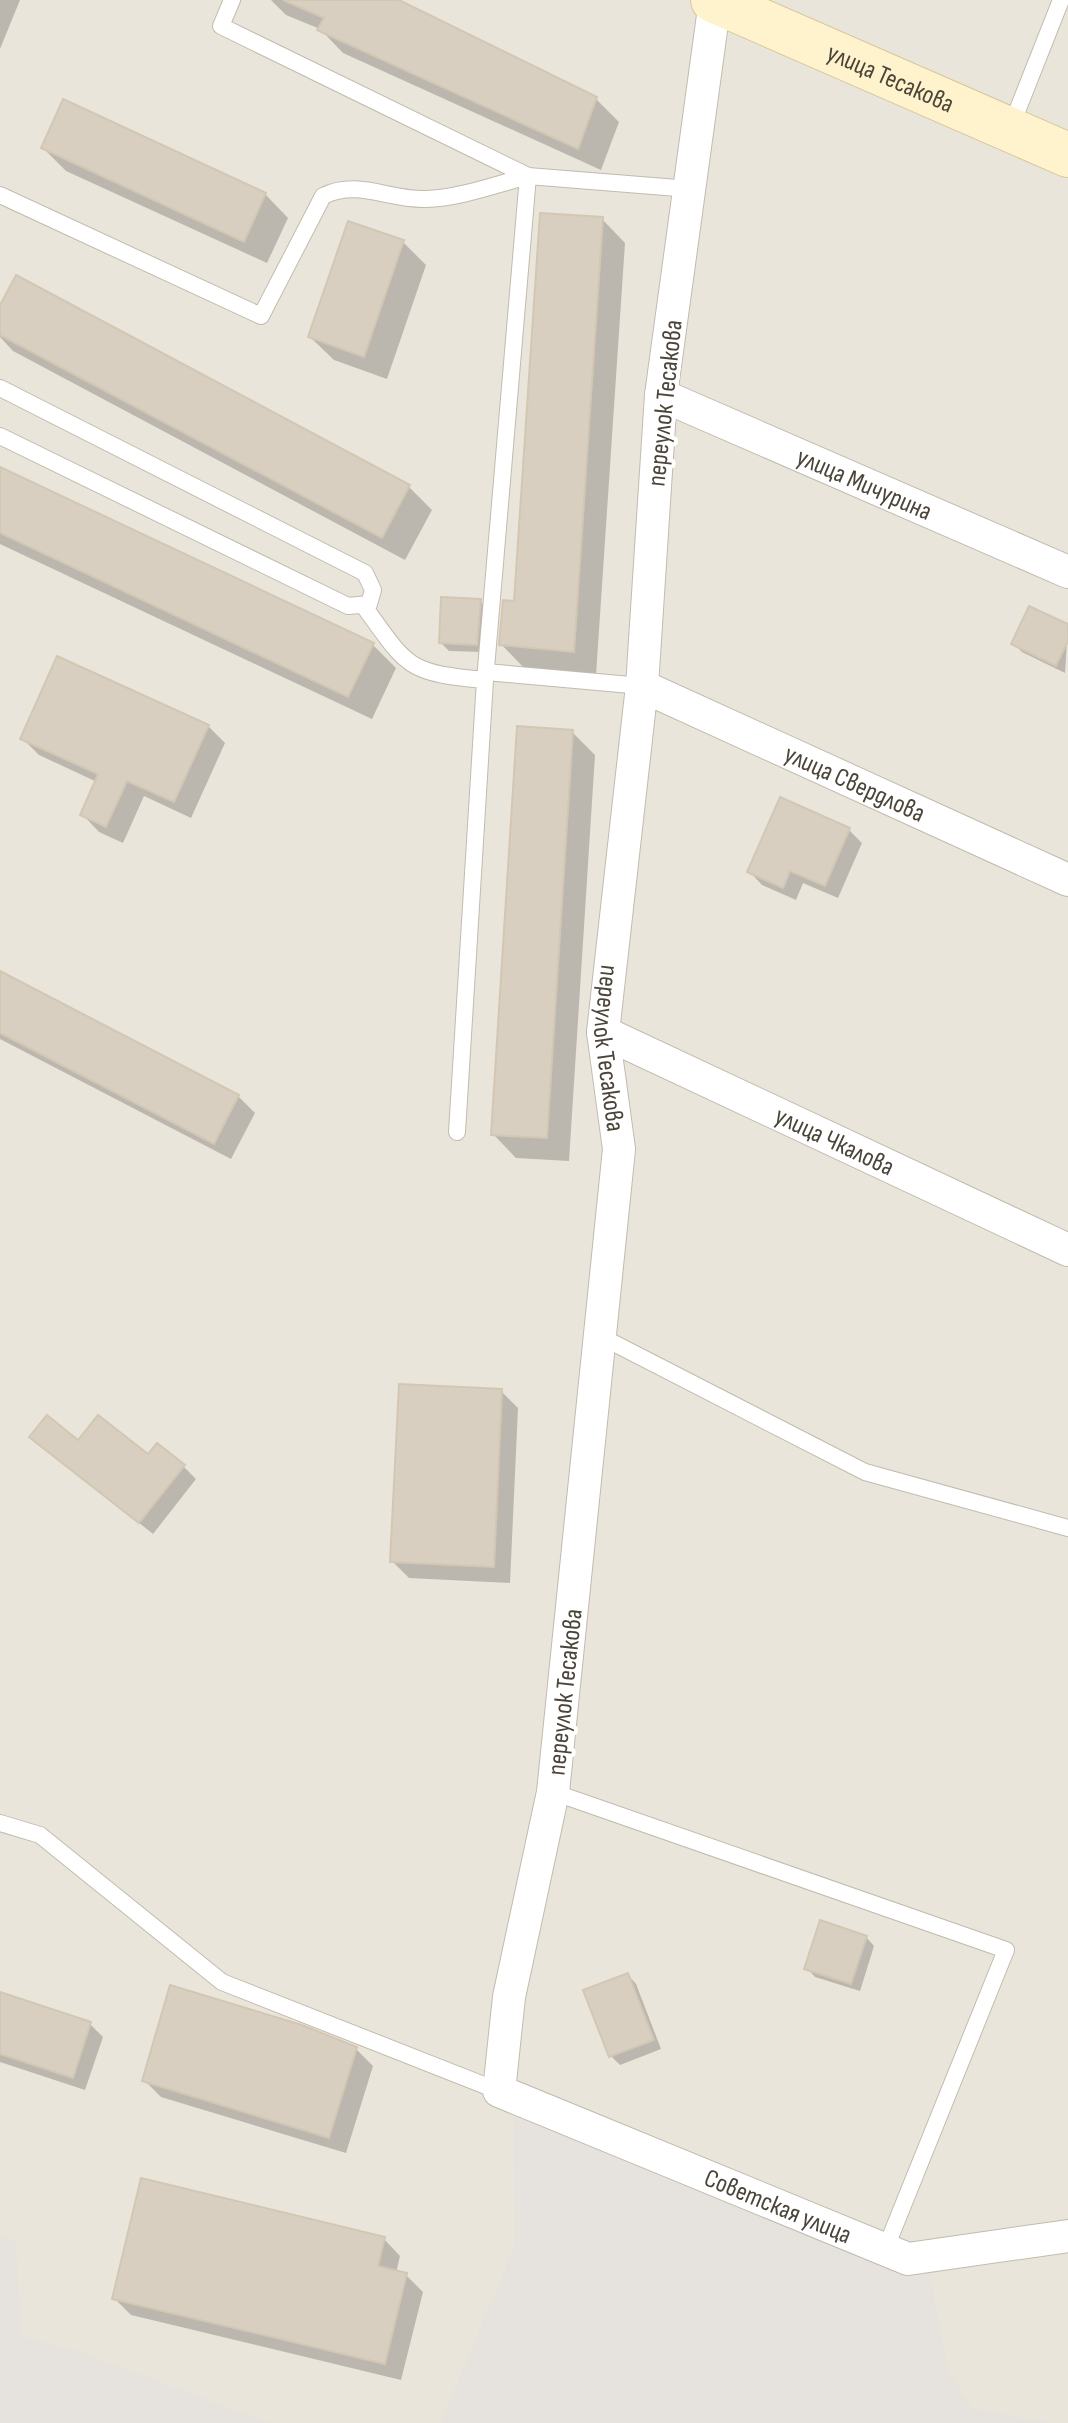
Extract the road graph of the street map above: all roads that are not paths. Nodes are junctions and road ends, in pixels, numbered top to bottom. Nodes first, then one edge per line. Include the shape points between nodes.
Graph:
1 (232, 0) edge
2 (714, 0) edge
3 (1061, 0) edge
4 (1010, 129) junction
5 (1068, 155) edge
6 (528, 176) junction
7 (690, 189) junction
8 (0, 195) edge
9 (0, 388) edge
10 (661, 395) junction
11 (0, 436) edge
12 (1068, 572) edge
13 (363, 605) junction
14 (486, 676) junction
15 (642, 686) junction
16 (1068, 880) edge
17 (603, 1032) junction
18 (457, 1132) dead end
19 (1068, 1250) edge
20 (600, 1336) junction
21 (1068, 1528) edge
22 (553, 1792) junction
23 (0, 1823) edge
24 (499, 2091) junction
25 (1068, 2236) edge
26 (885, 2250) junction

1 - 6 lane via 221,26
2 - 4 main road, улица Тесакова
2 - 7 street, переулок Тесакова
3 - 4 lane
4 - 5 main road, улица Тесакова
6 - 7 lane
6 - 8 lane via 423,199 361,188 340,188 323,196 261,316
6 - 14 lane
7 - 10 street, переулок Тесакова
9 - 13 lane via 365,573 373,590 369,604
10 - 12 street, улица Мичурина
10 - 15 street, переулок Тесакова
11 - 13 lane via 348,606
13 - 14 lane via 407,664 440,676
14 - 15 lane
14 - 18 lane
15 - 16 street, улица Свердлова
15 - 17 street, переулок Тесакова
17 - 19 street, улица Чкалова
17 - 20 street, переулок Тесакова via 619,1149
20 - 21 lane via 865,1472
20 - 22 street, переулок Тесакова
22 - 24 street, переулок Тесакова via 509,1997
22 - 26 lane via 1006,1950
23 - 24 lane via 40,1835 222,1982
24 - 26 street, Советская улица
25 - 26 street, Советская улица via 908,2259

